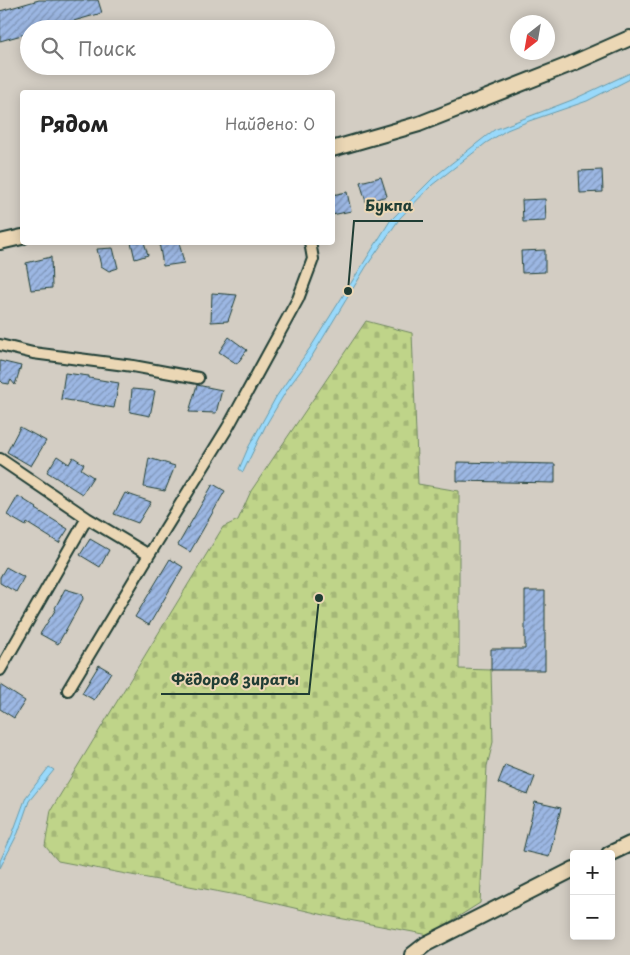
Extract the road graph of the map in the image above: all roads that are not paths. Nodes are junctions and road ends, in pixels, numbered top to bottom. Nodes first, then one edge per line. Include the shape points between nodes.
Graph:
1 (630, 38) edge
2 (335, 148) edge
3 (20, 237) edge
4 (0, 242) edge
5 (311, 245) edge
6 (0, 345) edge
7 (198, 378) dead end
8 (0, 459) edge
9 (87, 518) junction
10 (148, 555) junction
11 (0, 670) edge
12 (68, 690) dead end
13 (630, 844) edge
14 (615, 851) edge
15 (570, 871) edge
16 (412, 955) edge

1 - 2 street via 419,124
3 - 4 street
5 - 10 street via 313,259 298,299 228,427
6 - 7 street
8 - 9 street
9 - 10 street
9 - 11 street
10 - 12 street
13 - 14 street
15 - 16 street via 426,944

